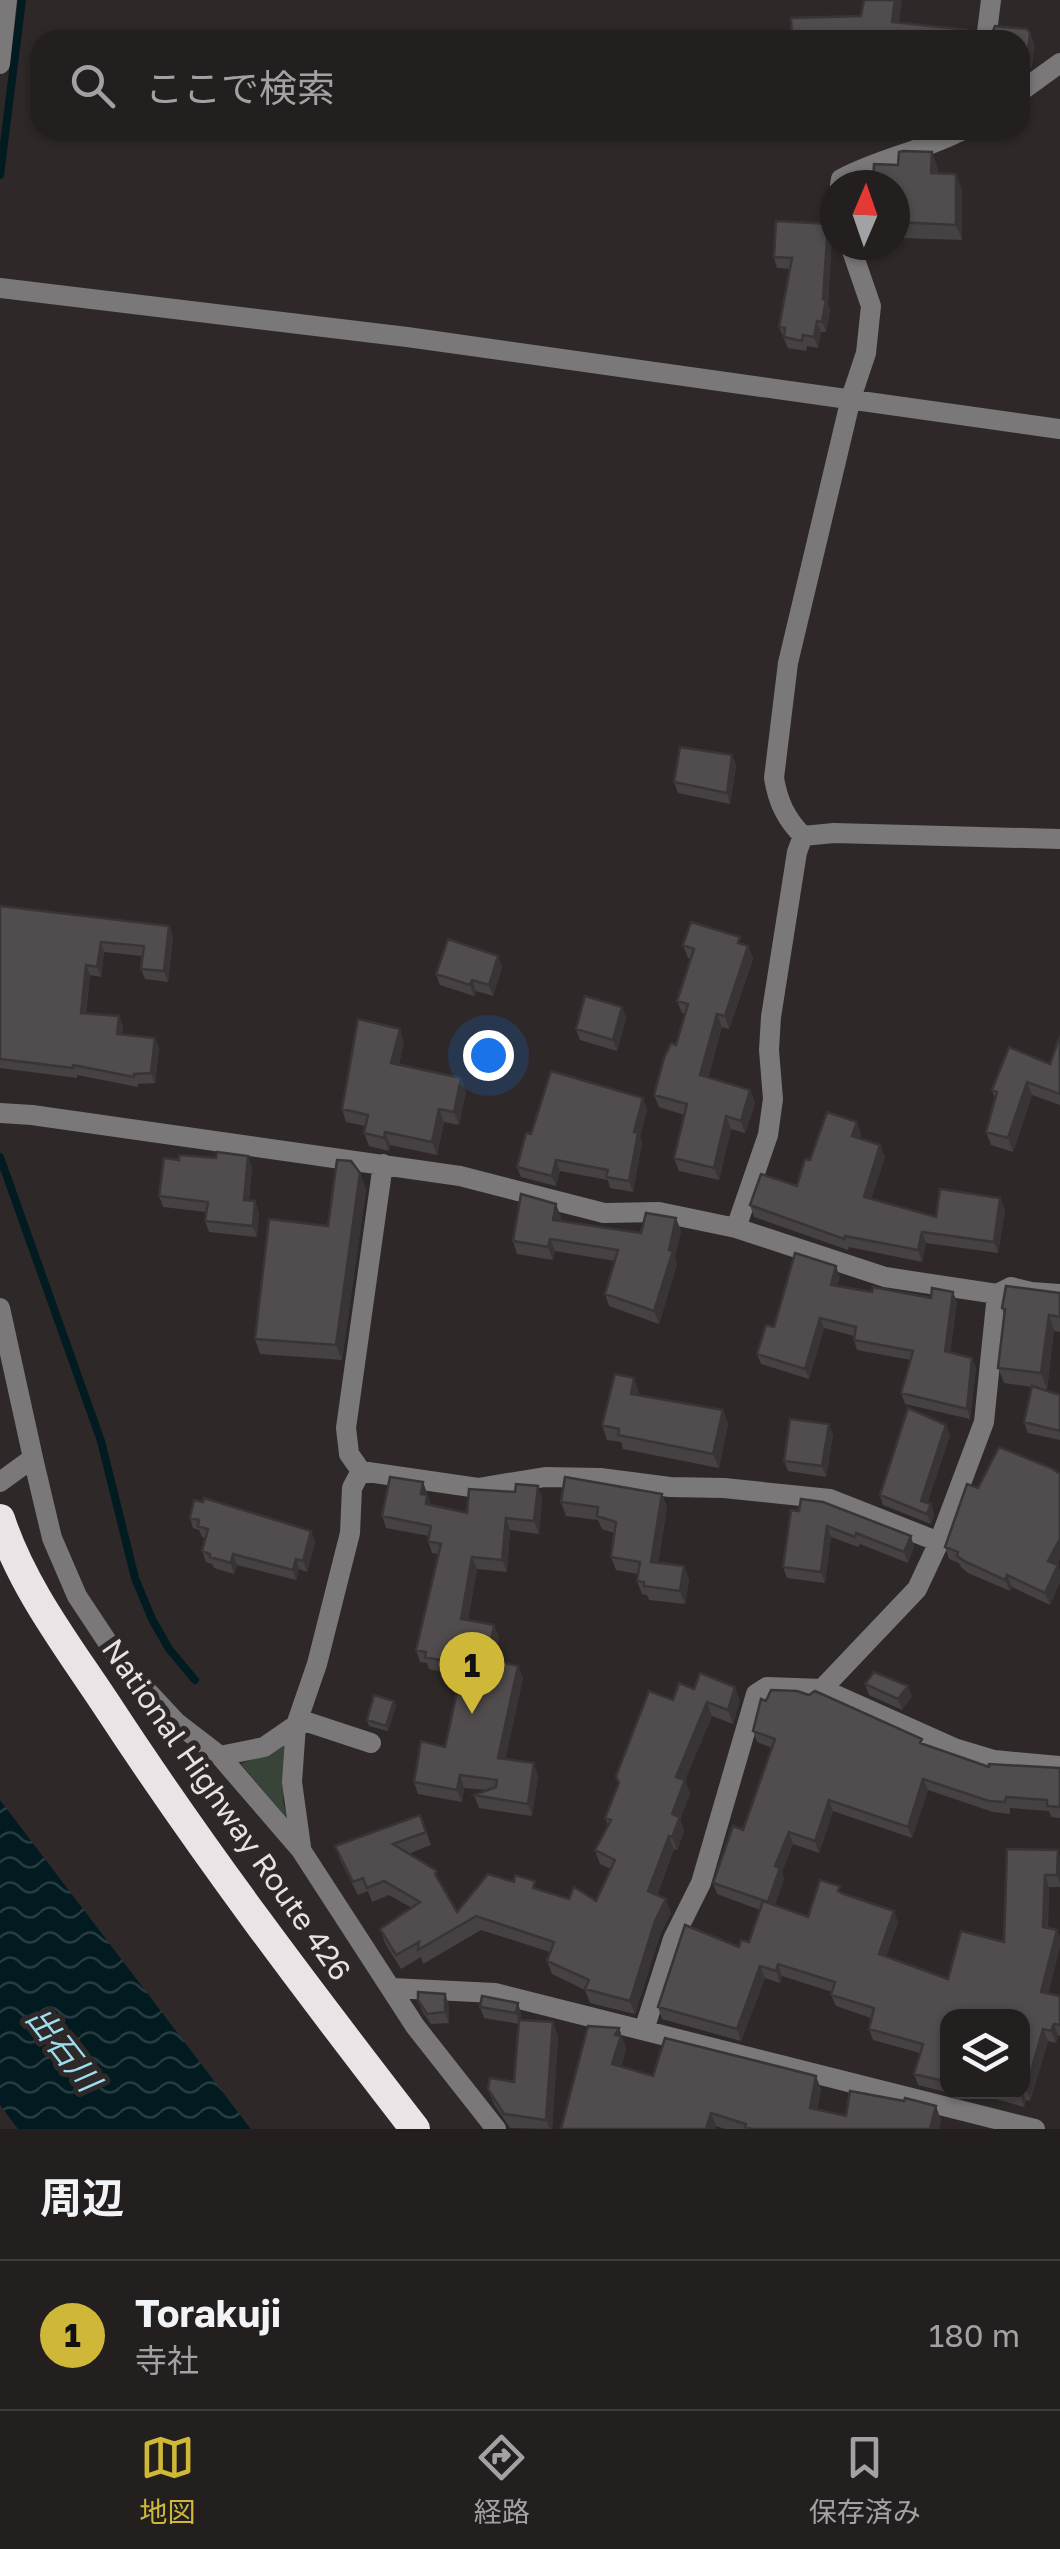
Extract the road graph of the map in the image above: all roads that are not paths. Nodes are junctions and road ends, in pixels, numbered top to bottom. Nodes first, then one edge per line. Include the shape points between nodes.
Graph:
1 (7, 0) edge
2 (991, 0) edge
3 (987, 30) edge
4 (1060, 63) edge
5 (0, 64) edge
6 (1030, 85) edge
7 (943, 140) edge
8 (857, 170) edge
9 (855, 260) edge
10 (0, 288) edge
11 (851, 398) junction
12 (1060, 429) edge
13 (802, 836) junction
14 (1060, 839) edge
15 (0, 1113) edge
16 (383, 1164) junction
17 (736, 1228) junction
18 (997, 1294) junction
19 (1060, 1294) edge
20 (0, 1308) edge
21 (34, 1458) junction
22 (361, 1471) junction
23 (0, 1482) edge
24 (0, 1519) edge
25 (939, 1542) junction
26 (822, 1689) junction
27 (297, 1722) junction
28 (371, 1744) dead end
29 (220, 1756) junction
30 (1060, 1766) edge
31 (301, 1850) junction
32 (392, 1988) junction
33 (644, 2030) junction
34 (415, 2129) edge
35 (496, 2129) edge
36 (1036, 2129) edge

1 - 5 street
2 - 3 street
4 - 6 street
7 - 8 street
9 - 11 street via 871,306 866,353
10 - 11 street
11 - 12 street
11 - 13 street via 788,663 776,754 776,794
13 - 14 street
13 - 17 street via 771,1017 768,1136
15 - 16 street
16 - 17 street via 604,1212 658,1212
16 - 22 street via 346,1428 349,1454
17 - 18 street via 885,1277
18 - 19 street via 1011,1287
18 - 25 street via 984,1422
20 - 21 street
21 - 23 street
21 - 29 street via 52,1538 78,1596 122,1664 177,1723
22 - 25 street via 478,1488 545,1477 600,1478 830,1499
22 - 27 street via 317,1664
24 - 34 highway, National Highway Route 426 via 24,1578 165,1794
25 - 26 street via 917,1589
26 - 30 street via 954,1748 994,1760
26 - 33 street via 767,1687 756,1694 701,1883 673,1939
27 - 28 street
27 - 29 street via 264,1747
27 - 31 street via 292,1796
29 - 31 street
31 - 32 street
32 - 33 street via 495,1993
32 - 35 street
33 - 36 street

